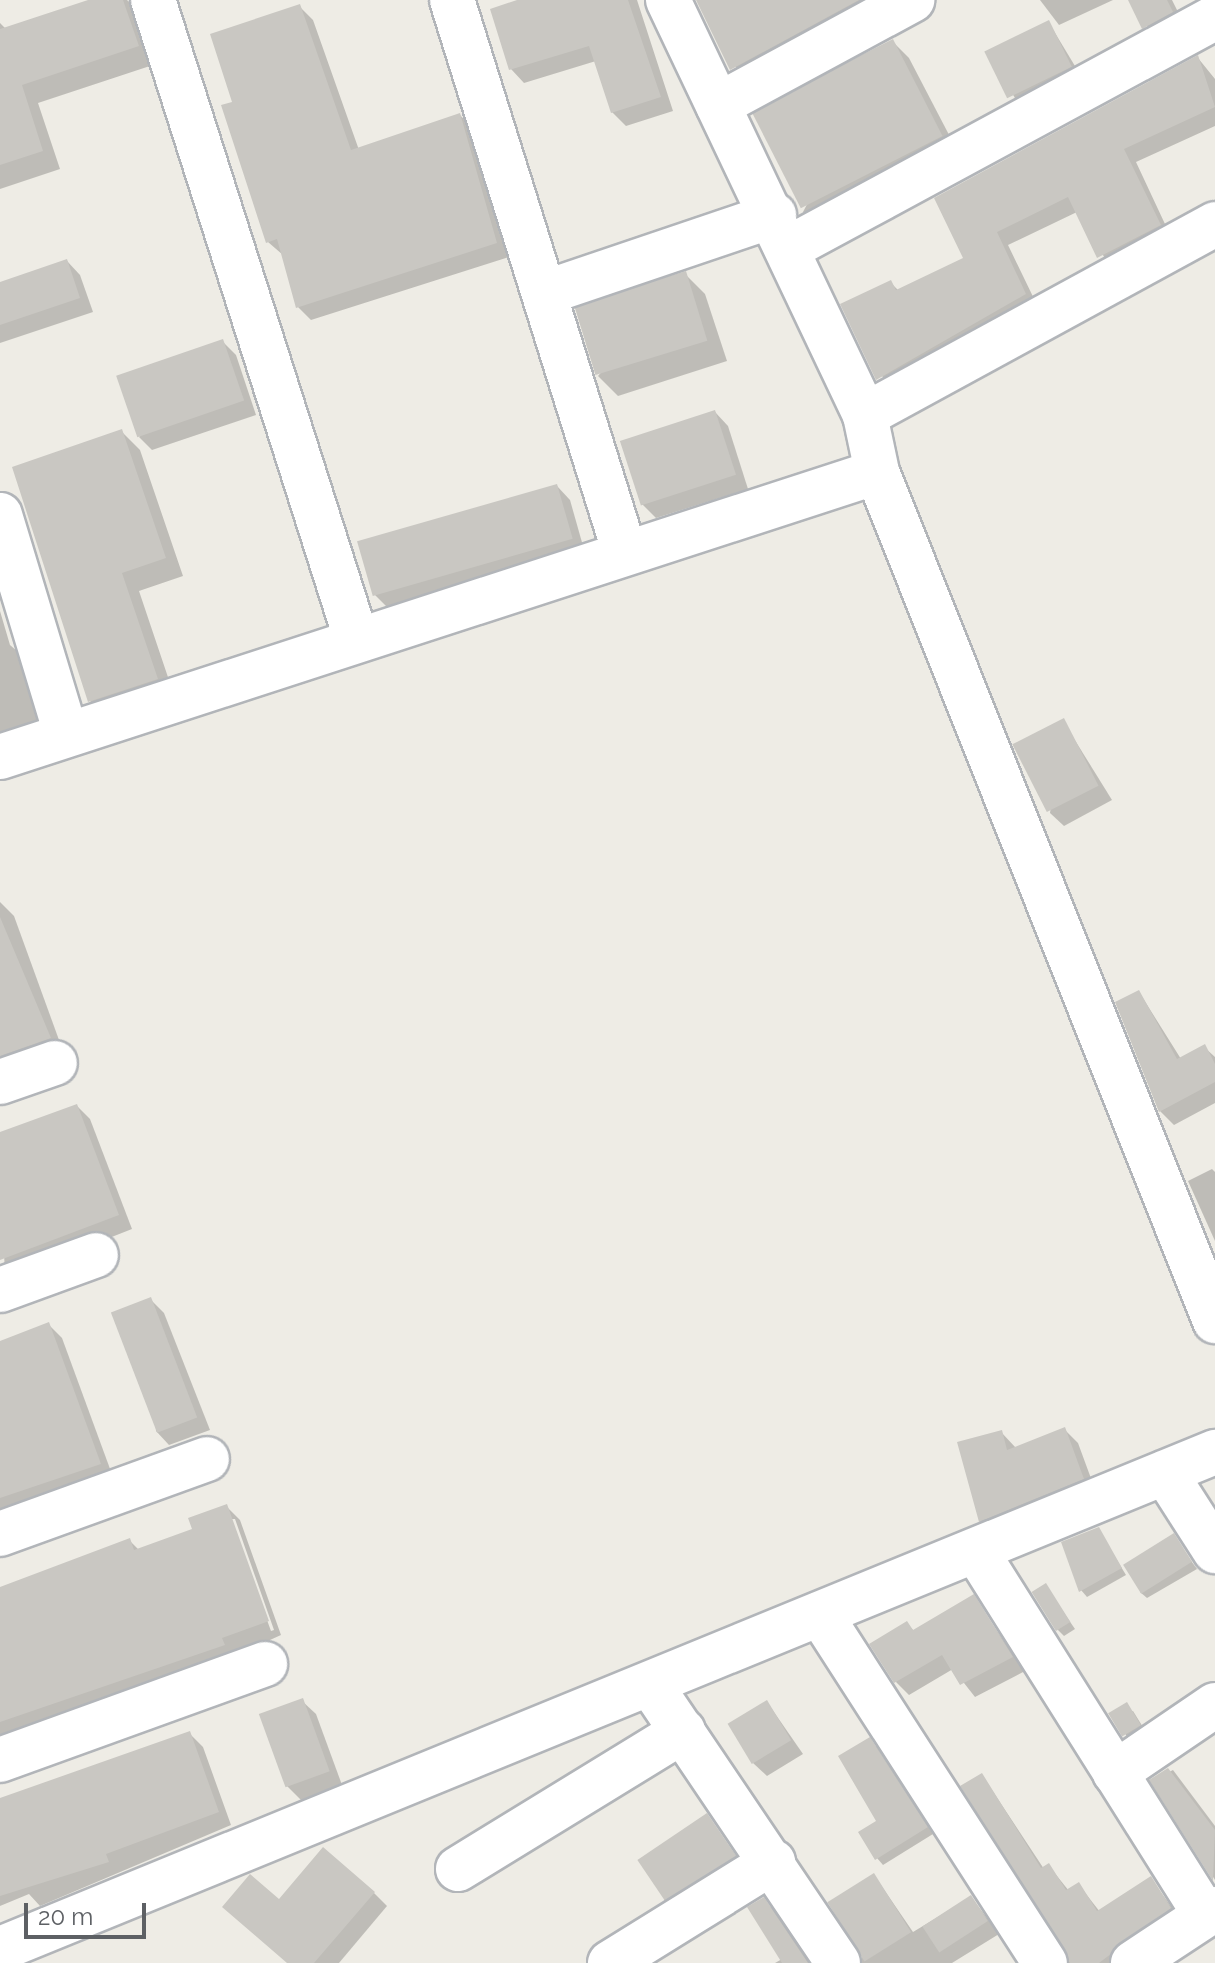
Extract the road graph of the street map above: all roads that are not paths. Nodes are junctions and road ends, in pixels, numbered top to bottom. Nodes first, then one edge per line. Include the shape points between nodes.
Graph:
1 (153, 0) edge
2 (452, 0) edge
3 (668, 0) edge
4 (912, 0) edge
5 (1215, 18) edge
6 (718, 105) junction
7 (1215, 224) edge
8 (780, 232) junction
9 (544, 293) junction
10 (865, 415) junction
11 (877, 472) junction
12 (0, 515) edge
13 (624, 550) junction
14 (356, 638) junction
15 (66, 733) junction
16 (0, 757) edge
17 (55, 1063) dead end
18 (0, 1082) edge
19 (96, 1255) dead end
20 (0, 1290) edge
21 (1215, 1321) edge
22 (1215, 1452) edge
23 (207, 1459) dead end
24 (1165, 1473) junction
25 (0, 1534) edge
26 (976, 1551) junction
27 (1215, 1551) edge
28 (820, 1614) junction
29 (265, 1664) dead end
30 (650, 1684) junction
31 (1215, 1705) edge
32 (683, 1731) junction
33 (0, 1760) edge
34 (1115, 1773) junction
35 (773, 1862) junction
36 (458, 1869) dead end
37 (1210, 1912) edge
38 (0, 1949) edge
39 (610, 1963) edge
40 (838, 1963) edge
41 (1045, 1963) edge
42 (1133, 1963) edge

1 - 14 street
2 - 9 street
3 - 6 street
4 - 6 street
5 - 8 street
6 - 8 street
7 - 10 street
8 - 9 street
8 - 10 street
9 - 13 street
10 - 11 street
11 - 13 street
11 - 21 street
12 - 15 street
13 - 14 street
14 - 15 street
15 - 16 street
17 - 18 street
19 - 20 street
22 - 24 street
23 - 25 street
24 - 26 street
24 - 27 street
26 - 28 street
26 - 34 street
28 - 30 street
28 - 41 street
29 - 33 street
30 - 32 street
30 - 38 street
31 - 34 street
32 - 35 street
32 - 36 street
34 - 37 street
35 - 39 street
35 - 40 street
37 - 42 street

